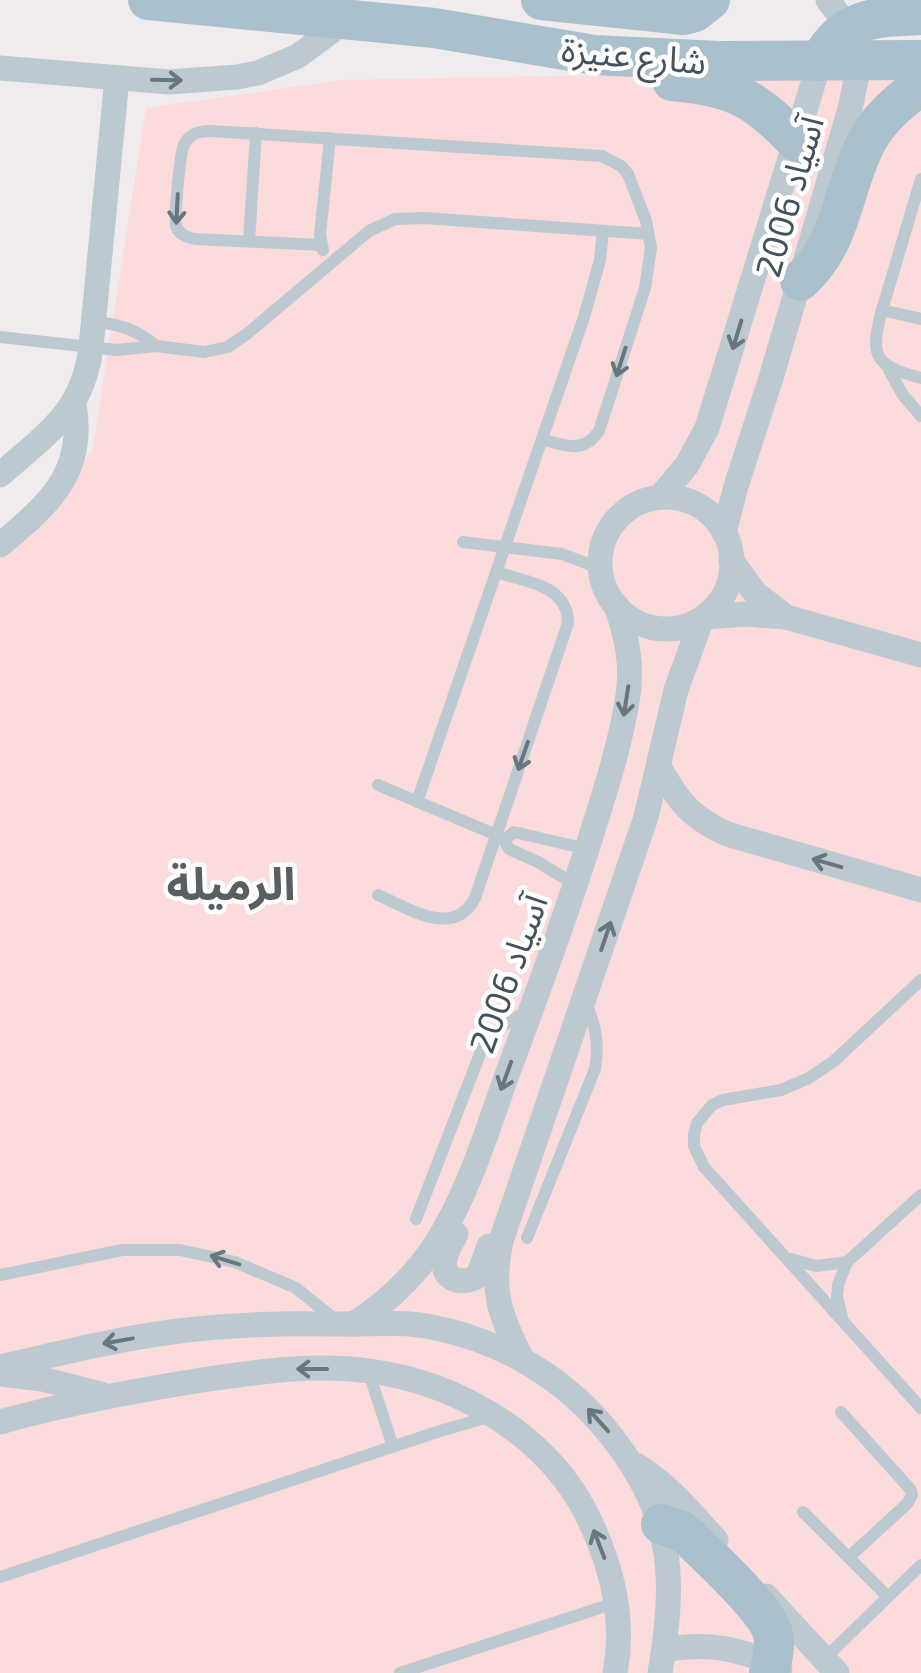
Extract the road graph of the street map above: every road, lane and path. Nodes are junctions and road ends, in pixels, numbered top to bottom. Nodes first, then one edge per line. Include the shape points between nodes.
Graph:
1 (148, 0) edge
2 (540, 0) edge
3 (710, 0) edge
4 (921, 15) edge
5 (348, 19) junction
6 (845, 30) edge
7 (594, 55) junction
8 (921, 60) edge
9 (820, 62) junction
10 (0, 68) edge
11 (117, 78) junction
12 (921, 85) edge
13 (256, 134) junction
14 (330, 138) junction
15 (797, 142) junction
16 (921, 179) edge
17 (603, 231) junction
18 (649, 234) junction
19 (249, 242) junction
20 (321, 245) junction
21 (328, 266) junction
22 (800, 281) junction
23 (882, 310) junction
24 (921, 319) edge
25 (92, 335) junction
26 (0, 338) edge
27 (156, 346) junction
28 (889, 370) junction
29 (921, 378) edge
30 (74, 404) junction
31 (921, 416) edge
32 (542, 439) junction
33 (0, 475) edge
34 (660, 497) junction
35 (724, 533) junction
36 (463, 542) dead end
37 (0, 545) edge
38 (504, 548) junction
39 (731, 560) junction
40 (599, 568) junction
41 (496, 572) junction
42 (616, 606) junction
43 (786, 617) junction
44 (704, 619) junction
45 (921, 655) edge
46 (660, 767) junction
47 (378, 785) dead end
48 (417, 802) junction
49 (501, 836) junction
50 (587, 849) junction
51 (576, 885) junction
52 (921, 890) edge
53 (378, 896) dead end
54 (921, 980) edge
55 (584, 1001) junction
56 (532, 1008) junction
57 (921, 1194) edge
58 (462, 1195) junction
59 (509, 1216) junction
60 (416, 1219) dead end
61 (527, 1238) dead end
62 (787, 1258) junction
63 (846, 1262) junction
64 (0, 1275) edge
65 (844, 1320) junction
66 (347, 1324) junction
67 (522, 1359) junction
68 (0, 1370) edge
69 (368, 1370) junction
70 (106, 1396) junction
71 (921, 1408) edge
72 (841, 1412) dead end
73 (494, 1416) junction
74 (0, 1422) edge
75 (393, 1447) junction
76 (630, 1461) junction
77 (803, 1512) dead end
78 (661, 1524) junction
79 (850, 1556) junction
80 (921, 1565) edge
81 (0, 1577) edge
82 (887, 1596) junction
83 (618, 1602) junction
84 (662, 1661) edge
85 (831, 1666) edge
86 (776, 1670) edge
87 (400, 1673) edge
88 (614, 1673) edge

1 - 5 main road, شارع عنيزة
2 - 3 main road via 673,15 695,12
4 - 6 main road via 876,18
5 - 7 main road, شارع عنيزة
11 -> 5 street via 168,82 258,73 298,56
6 - 8 main road
6 - 9 main road
6 - 22 street, آسياد 2006 via 850,108
7 - 9 main road, شارع عنيزة
7 - 15 main road via 638,78 730,91 759,106
9 - 15 street, آسياد 2006
10 - 11 street
11 - 25 street
12 - 22 main road via 875,128 833,236
13 - 14 lane
13 - 19 lane
13 -> 19 lane via 211,130 195,133 184,145 176,225 189,238
14 - 18 lane via 602,156 628,174
14 - 20 lane
15 -> 34 street, آسياد 2006 via 708,428
16 - 23 lane
17 - 18 lane
17 - 21 lane via 410,218 369,231
17 - 32 lane via 593,288
18 -> 32 lane via 648,274 599,431 581,447
19 - 20 lane
20 - 21 lane
21 - 27 lane via 228,347 204,352
22 - 35 street, آسياد 2006
23 - 24 lane
23 - 28 lane via 875,344
25 - 26 lane
25 - 27 lane via 117,350
25 - 27 lane via 121,326
25 - 30 street
28 - 29 lane
28 - 31 lane
30 - 33 street
30 - 37 street via 77,439 68,474
32 - 38 lane
34 - 35 street via 705,508
34 - 40 street via 632,506 610,526
35 - 39 street
36 - 38 lane
38 - 40 lane via 562,554
38 - 41 lane
39 - 43 street
39 - 44 street via 730,582
40 - 42 street
41 - 48 lane
41 -> 49 lane via 549,589 568,614
42 - 44 street via 656,627
42 -> 50 street, آسياد 2006 via 629,658 628,695
43 - 44 street
43 - 45 street
44 - 46 street via 676,690
52 -> 46 street via 704,824
55 -> 46 street
47 - 48 lane
48 - 49 lane
49 - 50 lane via 514,832
49 - 51 lane via 509,849
49 - 53 lane via 474,898 454,918 437,919
50 - 51 street, آسياد 2006
51 - 56 street, آسياد 2006
54 - 62 lane via 822,1070 781,1090 723,1100 697,1123 698,1158
55 - 59 street
55 - 61 lane via 595,1027 595,1069
56 -> 58 street, آسياد 2006
56 - 60 lane via 498,1028 483,1046
57 - 63 lane
58 - 59 street via 462,1219 444,1264 457,1281 478,1276 496,1230
58 - 66 street, آسياد 2006 via 418,1268 378,1308
59 - 67 street via 495,1285
62 - 63 lane via 816,1266
62 - 65 lane
63 - 65 lane via 838,1284
66 -> 64 lane via 279,1280 180,1250 122,1250
65 - 71 lane
66 - 67 street via 433,1327
66 -> 68 street via 170,1332
76 -> 67 street via 588,1409
68 - 70 street
69 -> 70 street via 263,1371
69 - 73 street via 446,1391
69 - 75 lane
70 - 74 street
72 - 79 lane via 912,1495
73 - 75 lane
83 -> 73 street via 579,1500 540,1452
75 - 81 lane
76 - 78 street
76 - 85 street via 670,1490
77 - 79 lane
78 - 84 street via 669,1600
78 - 86 main road via 690,1538 766,1619
79 - 82 lane
80 - 82 lane
82 - 85 lane
83 - 87 lane
83 - 88 street
84 - 86 street via 680,1647 718,1647

